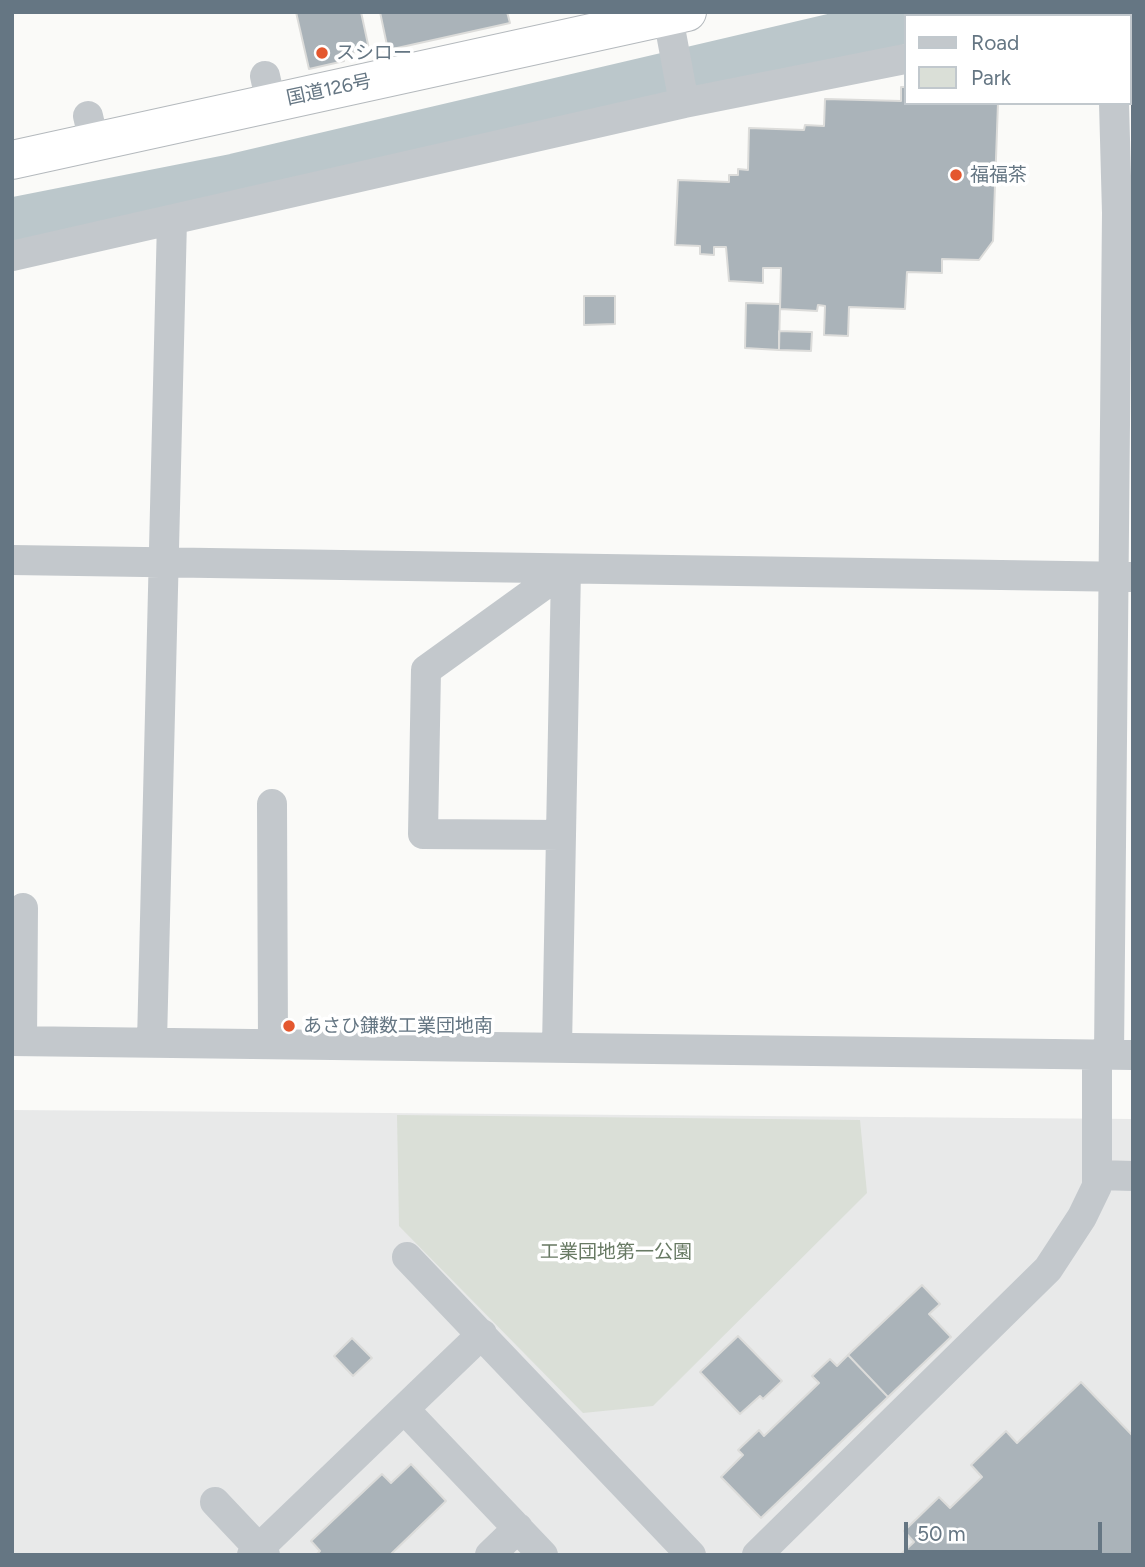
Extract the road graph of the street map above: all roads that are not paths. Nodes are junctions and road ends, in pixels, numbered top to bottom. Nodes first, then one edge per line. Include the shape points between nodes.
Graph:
1 (1127, 12) edge
2 (677, 14) edge
3 (1112, 14) edge
4 (904, 59) edge
5 (684, 103) junction
6 (1114, 105) edge
7 (12, 160) edge
8 (1125, 211) edge
9 (172, 220) junction
10 (12, 256) edge
11 (12, 560) edge
12 (164, 562) junction
13 (566, 569) junction
14 (1123, 577) edge
15 (272, 804) dead end
16 (561, 835) junction
17 (23, 908) dead end
18 (17, 1041) edge
19 (152, 1042) junction
20 (273, 1044) junction
21 (557, 1047) junction
22 (1113, 1055) edge
23 (1098, 1175) junction
24 (1133, 1176) edge
25 (407, 1256) dead end
26 (482, 1334) junction
27 (404, 1409) junction
28 (215, 1502) dead end
29 (518, 1528) junction
30 (259, 1553) edge
31 (490, 1555) edge
32 (543, 1555) edge
33 (691, 1555) edge
34 (757, 1555) edge

1 - 3 street
2 - 5 street
2 - 7 highway, 国道126号 via 268,89 91,129
4 - 5 street
5 - 9 street
6 - 8 street
8 - 14 street
9 - 10 street
9 - 12 street
11 - 12 street
12 - 13 street
12 - 19 street
13 - 14 street
13 - 16 street
13 - 16 street via 426,670 425,711 423,834
14 - 22 street
15 - 20 street
16 - 21 street
17 - 18 street
18 - 19 street
19 - 20 street
20 - 21 street
21 - 22 street
22 - 23 street
23 - 24 street
23 - 34 street via 1082,1217 1048,1269
25 - 26 street
26 - 27 street
26 - 33 street
27 - 29 street
27 - 30 street
28 - 30 street
29 - 31 street
29 - 32 street

